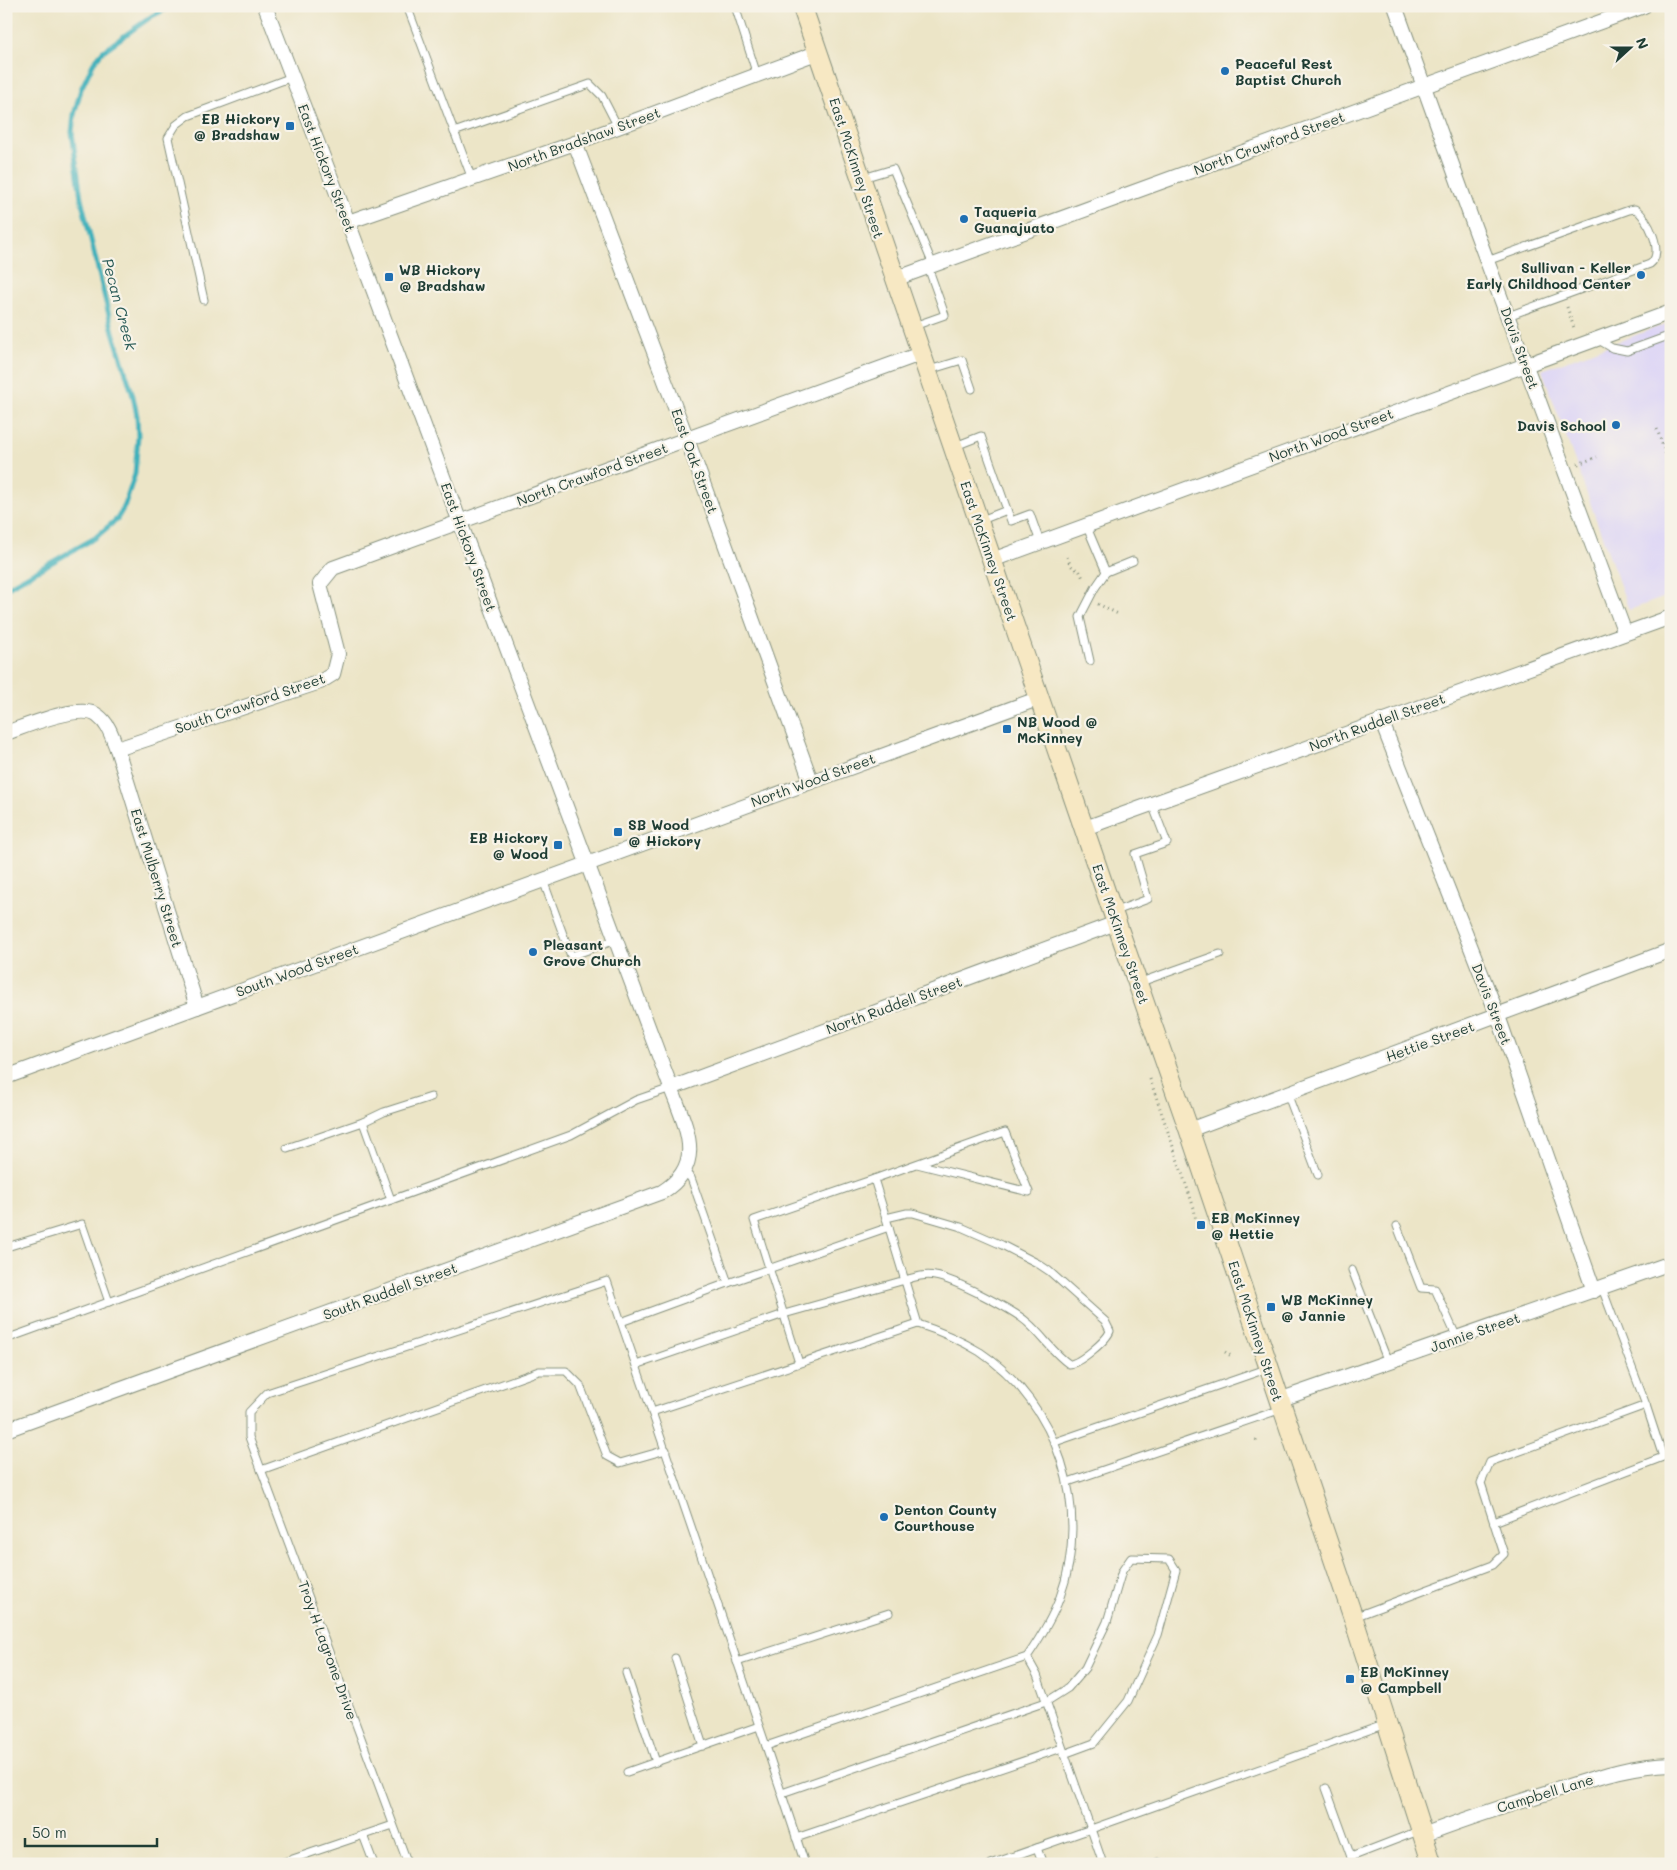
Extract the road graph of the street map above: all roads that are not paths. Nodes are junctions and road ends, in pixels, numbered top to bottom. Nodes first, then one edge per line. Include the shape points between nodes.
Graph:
1 (265, 6) edge
2 (407, 6) edge
3 (736, 6) edge
4 (802, 6) edge
5 (1395, 6) edge
6 (1644, 6) edge
7 (819, 52) junction
8 (757, 75) junction
9 (292, 77) junction
10 (1424, 86) junction
11 (618, 127) junction
12 (454, 132) junction
13 (575, 143) junction
14 (472, 179) junction
15 (860, 179) junction
16 (348, 222) junction
17 (1487, 261) junction
18 (930, 266) junction
19 (894, 279) junction
20 (204, 300) dead end
21 (1671, 312) edge
22 (1508, 316) junction
23 (911, 327) junction
24 (1671, 335) edge
25 (1597, 339) junction
26 (923, 362) junction
27 (1526, 364) junction
28 (972, 389) dead end
29 (687, 439) junction
30 (953, 447) junction
31 (1007, 510) junction
32 (979, 521) junction
33 (460, 522) junction
34 (1086, 525) junction
35 (1040, 542) junction
36 (992, 560) junction
37 (1133, 561) dead end
38 (1106, 572) junction
39 (1671, 617) edge
40 (1624, 633) junction
41 (1090, 661) dead end
42 (1040, 698) junction
43 (1381, 720) junction
44 (6, 733) edge
45 (117, 749) junction
46 (811, 781) junction
47 (1152, 804) junction
48 (1085, 828) junction
49 (588, 864) junction
50 (543, 880) junction
51 (1114, 918) junction
52 (616, 940) junction
53 (1671, 950) edge
54 (1220, 954) dead end
55 (1138, 983) junction
56 (197, 1007) junction
57 (1498, 1016) junction
58 (6, 1077) edge
59 (671, 1088) junction
60 (1287, 1093) junction
61 (431, 1097) dead end
62 (363, 1122) junction
63 (1189, 1130) junction
64 (287, 1148) dead end
65 (917, 1164) junction
66 (684, 1172) junction
67 (1318, 1175) dead end
68 (874, 1178) junction
69 (391, 1200) junction
70 (886, 1218) junction
71 (1397, 1226) dead end
72 (889, 1227) junction
73 (10, 1246) dead end
74 (1671, 1263) edge
75 (770, 1270) junction
76 (1352, 1270) dead end
77 (905, 1280) junction
78 (728, 1283) junction
79 (1598, 1290) junction
80 (110, 1302) junction
81 (784, 1314) junction
82 (621, 1322) junction
83 (918, 1324) junction
84 (1458, 1338) junction
85 (6, 1339) edge
86 (1388, 1362) junction
87 (799, 1363) junction
88 (636, 1366) junction
89 (1269, 1368) junction
90 (1281, 1404) junction
91 (1646, 1405) junction
92 (652, 1412) junction
93 (6, 1430) edge
94 (1055, 1442) junction
95 (666, 1450) junction
96 (261, 1470) junction
97 (1068, 1482) junction
98 (1494, 1522) junction
99 (888, 1614) dead end
100 (1353, 1617) junction
101 (1027, 1657) junction
102 (675, 1658) dead end
103 (737, 1662) junction
104 (626, 1674) dead end
105 (1046, 1702) junction
106 (1386, 1724) junction
107 (759, 1726) junction
108 (703, 1746) junction
109 (766, 1746) junction
110 (1063, 1751) junction
111 (656, 1762) junction
112 (1671, 1764) edge
113 (627, 1772) dead end
114 (1326, 1788) dead end
115 (782, 1793) junction
116 (393, 1825) junction
117 (1091, 1829) junction
118 (1422, 1832) junction
119 (363, 1835) junction
120 (796, 1838) junction
121 (1037, 1848) junction
122 (1352, 1860) edge
123 (993, 1863) edge
124 (278, 1864) edge
125 (374, 1864) edge
126 (408, 1864) edge
127 (805, 1864) edge
128 (1042, 1864) edge
129 (1103, 1864) edge
130 (1432, 1864) edge

1 - 9 street, East Hickory Street
2 - 12 lane
3 - 8 lane
4 - 7 main road, East McKinney Street
5 - 10 street, Davis Street
6 - 10 street, North Crawford Street
7 - 8 street, North Bradshaw Street
7 - 15 main road, East McKinney Street
8 - 11 street, North Bradshaw Street
9 - 16 street, East Hickory Street
9 - 20 lane via 188,116 176,125 168,138
10 - 17 street, Davis Street
10 - 18 street, North Crawford Street
11 - 12 lane via 602,96 590,84
11 - 13 street, North Bradshaw Street
12 - 14 lane
13 - 14 street, North Bradshaw Street
13 - 29 street, East Oak Street
14 - 16 street, North Bradshaw Street
15 - 18 lane via 893,169
15 - 19 main road, East McKinney Street
16 - 33 street, East Hickory Street
17 - 22 street, Davis Street
17 - 22 lane via 1636,209 1646,220 1657,254 1650,264
18 - 19 street, North Crawford Street
18 - 23 lane via 945,315
19 - 23 main road, East McKinney Street
21 - 25 street, North Wood Street
22 - 27 street, Davis Street
23 - 26 main road, East McKinney Street
24 - 25 lane via 1627,351 1612,348
25 - 27 street, North Wood Street
26 - 28 lane via 962,360
26 - 29 street, North Crawford Street
26 - 30 main road, East McKinney Street
27 - 34 street, North Wood Street
27 - 40 street, Davis Street
29 - 33 street, North Crawford Street
29 - 46 street, East Oak Street
30 - 31 lane via 981,436
30 - 32 main road, East McKinney Street
31 - 32 lane
31 - 35 lane via 1011,521 1030,514
32 - 36 main road, East McKinney Street
33 - 45 street, South Crawford Street via 333,568 320,584 338,654 333,674 320,682
33 - 49 street, East Hickory Street
34 - 35 street, North Wood Street
34 - 38 lane
35 - 36 street, North Wood Street
36 - 42 main road, East McKinney Street
37 - 38 lane
38 - 41 lane via 1080,616
39 - 40 street, North Ruddell Street
40 - 43 street, North Ruddell Street
42 - 46 street, North Wood Street
42 - 48 main road, East McKinney Street
43 - 47 street, North Ruddell Street
43 - 57 street, Davis Street
44 - 45 street via 80,710 97,714 109,728
45 - 56 street, East Mulberry Street
46 - 49 street, North Wood Street
47 - 48 street, North Ruddell Street
47 - 51 lane via 1167,843 1135,854 1148,899
48 - 51 main road, East McKinney Street
49 - 50 street, South Wood Street
49 - 52 street, East Hickory Street
50 - 52 lane via 571,956
50 - 56 street, South Wood Street
51 - 55 main road, East McKinney Street
51 - 59 street, North Ruddell Street
52 - 59 street, East Hickory Street
53 - 57 street, Hettie Street
54 - 55 lane
55 - 63 main road, East McKinney Street
56 - 58 street, South Wood Street
57 - 60 street, Hettie Street
57 - 79 street, Davis Street
59 - 66 street via 690,1141 690,1157
59 - 69 lane via 636,1100 571,1135
60 - 63 street, Hettie Street
60 - 67 lane
61 - 62 lane
62 - 64 lane
62 - 69 lane
63 - 89 main road, East McKinney Street
65 - 65 lane via 1005,1132 1029,1192 936,1168
65 - 68 lane
66 - 78 lane via 691,1178
66 - 93 street, South Ruddell Street via 675,1184 662,1192
68 - 70 lane
68 - 75 lane via 754,1220
69 - 80 lane
70 - 72 lane
70 - 77 lane via 910,1213 937,1220 966,1229 1037,1263 1105,1321 1109,1334 1078,1362 1069,1364 1028,1322 986,1297 936,1276
71 - 84 lane via 1421,1288 1435,1289
72 - 75 lane
72 - 77 lane
73 - 80 lane via 82,1224
74 - 79 street, Jannie Street
75 - 78 lane
75 - 81 lane
76 - 86 lane
77 - 81 lane
77 - 83 lane
78 - 82 lane
79 - 84 street, Jannie Street
79 - 91 lane
80 - 85 lane
81 - 87 lane
81 - 88 lane
82 - 88 lane
82 - 96 lane, Troy H Lagrone Drive via 607,1281 267,1393 249,1412 249,1437
83 - 87 lane
83 - 94 lane via 960,1341 999,1367 1030,1400
84 - 86 street, Jannie Street
86 - 90 street, Jannie Street
87 - 92 lane
88 - 92 lane
89 - 90 main road, East McKinney Street
89 - 94 lane
90 - 97 lane
90 - 100 main road, East McKinney Street
91 - 98 lane via 1490,1462 1481,1483
91 - 98 lane via 1663,1457
92 - 95 lane
94 - 97 lane
95 - 96 lane via 620,1463 607,1456 580,1385 566,1371 539,1370
95 - 103 lane
96 - 116 lane, Troy H Lagrone Drive
97 - 101 lane via 1072,1529 1067,1575 1051,1618
98 - 100 lane via 1504,1554 1493,1565
99 - 103 lane
100 - 106 main road, East McKinney Street
101 - 105 lane
101 - 109 lane
102 - 108 lane
103 - 107 lane
104 - 111 lane
105 - 110 lane
105 - 110 lane via 1068,1688 1085,1668 1107,1622 1122,1571 1131,1558 1169,1559 1176,1570 1158,1635 1128,1702 1094,1743
105 - 115 lane
106 - 117 lane
106 - 118 main road, East McKinney Street
107 - 108 lane
107 - 109 lane
108 - 111 lane
109 - 115 lane
110 - 117 lane
110 - 120 lane
111 - 113 lane
112 - 118 street, Campbell Lane via 1653,1764 1610,1773
114 - 122 lane
115 - 120 lane
116 - 119 lane
116 - 126 lane, Troy H Lagrone Drive
117 - 121 lane
117 - 129 lane
118 - 122 lane
118 - 130 main road, East McKinney Street
119 - 124 lane
119 - 125 lane
120 - 127 lane
121 - 123 lane
121 - 128 lane

